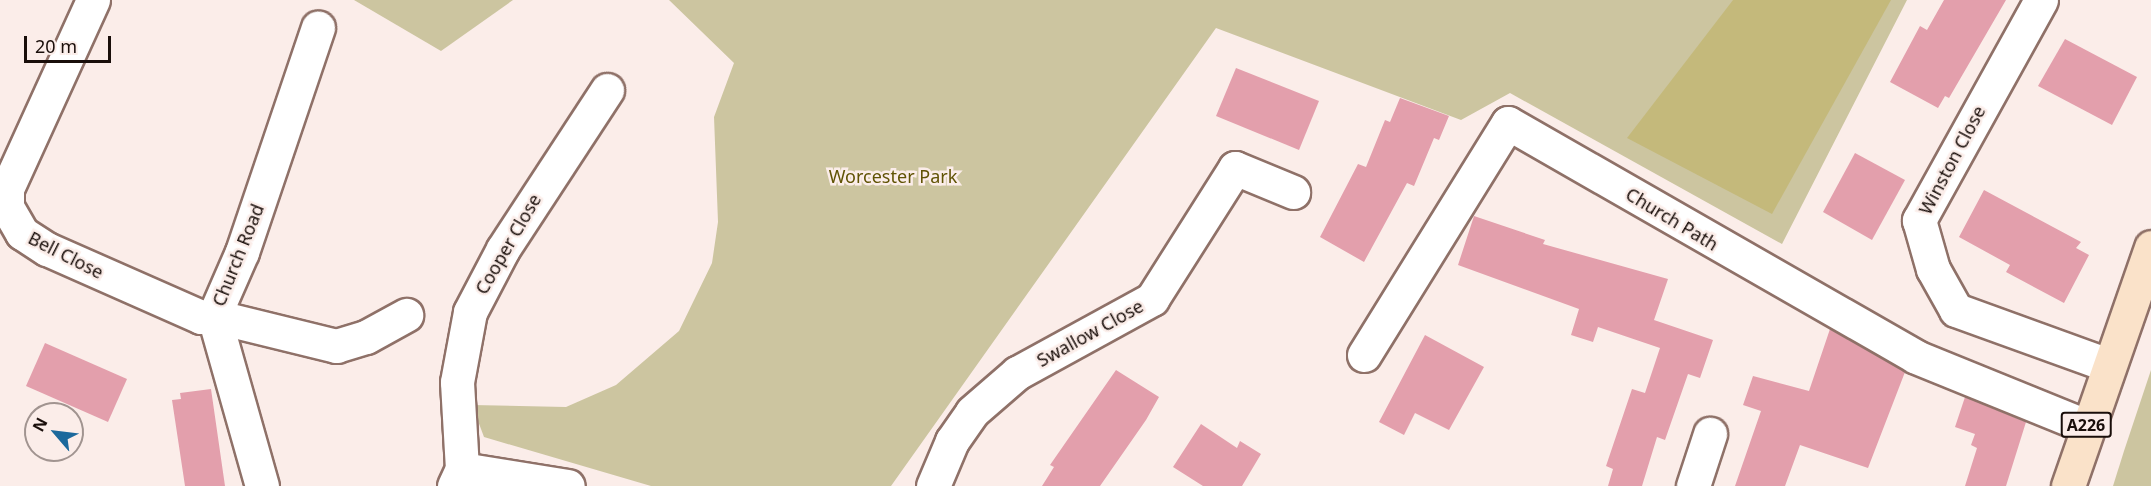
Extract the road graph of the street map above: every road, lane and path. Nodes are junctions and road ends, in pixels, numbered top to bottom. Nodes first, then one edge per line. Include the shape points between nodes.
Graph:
1 (93, 0) edge
2 (2041, 0) edge
3 (318, 27) dead end
4 (607, 90) dead end
5 (1293, 192) dead end
6 (2151, 247) edge
7 (406, 315) dead end
8 (214, 316) junction
9 (1364, 355) dead end
10 (2108, 365) junction
11 (2085, 426) junction
12 (1710, 434) dead end
13 (458, 477) edge
14 (262, 486) edge
15 (568, 486) edge
16 (933, 486) edge
17 (1693, 486) edge
18 (2068, 486) edge

1 - 8 street, Bell Close via 9,183 5,199 10,214 35,243 201,317
2 - 10 street, Winston Close via 1919,220 1933,269 1956,310
3 - 8 street, Church Road via 242,252
4 - 13 street, Cooper Close via 502,249 470,312 457,381
5 - 16 street, Swallow Close via 1235,168 1152,299 1017,374 972,412 952,441
6 - 10 main road, A226
7 - 8 street, Bell Close via 366,337 336,346
8 - 14 street, Church Road
9 - 11 street, Church Path via 1508,123 1916,357
10 - 11 main road, A226
11 - 18 main road, A226
12 - 17 street
13 - 15 street

